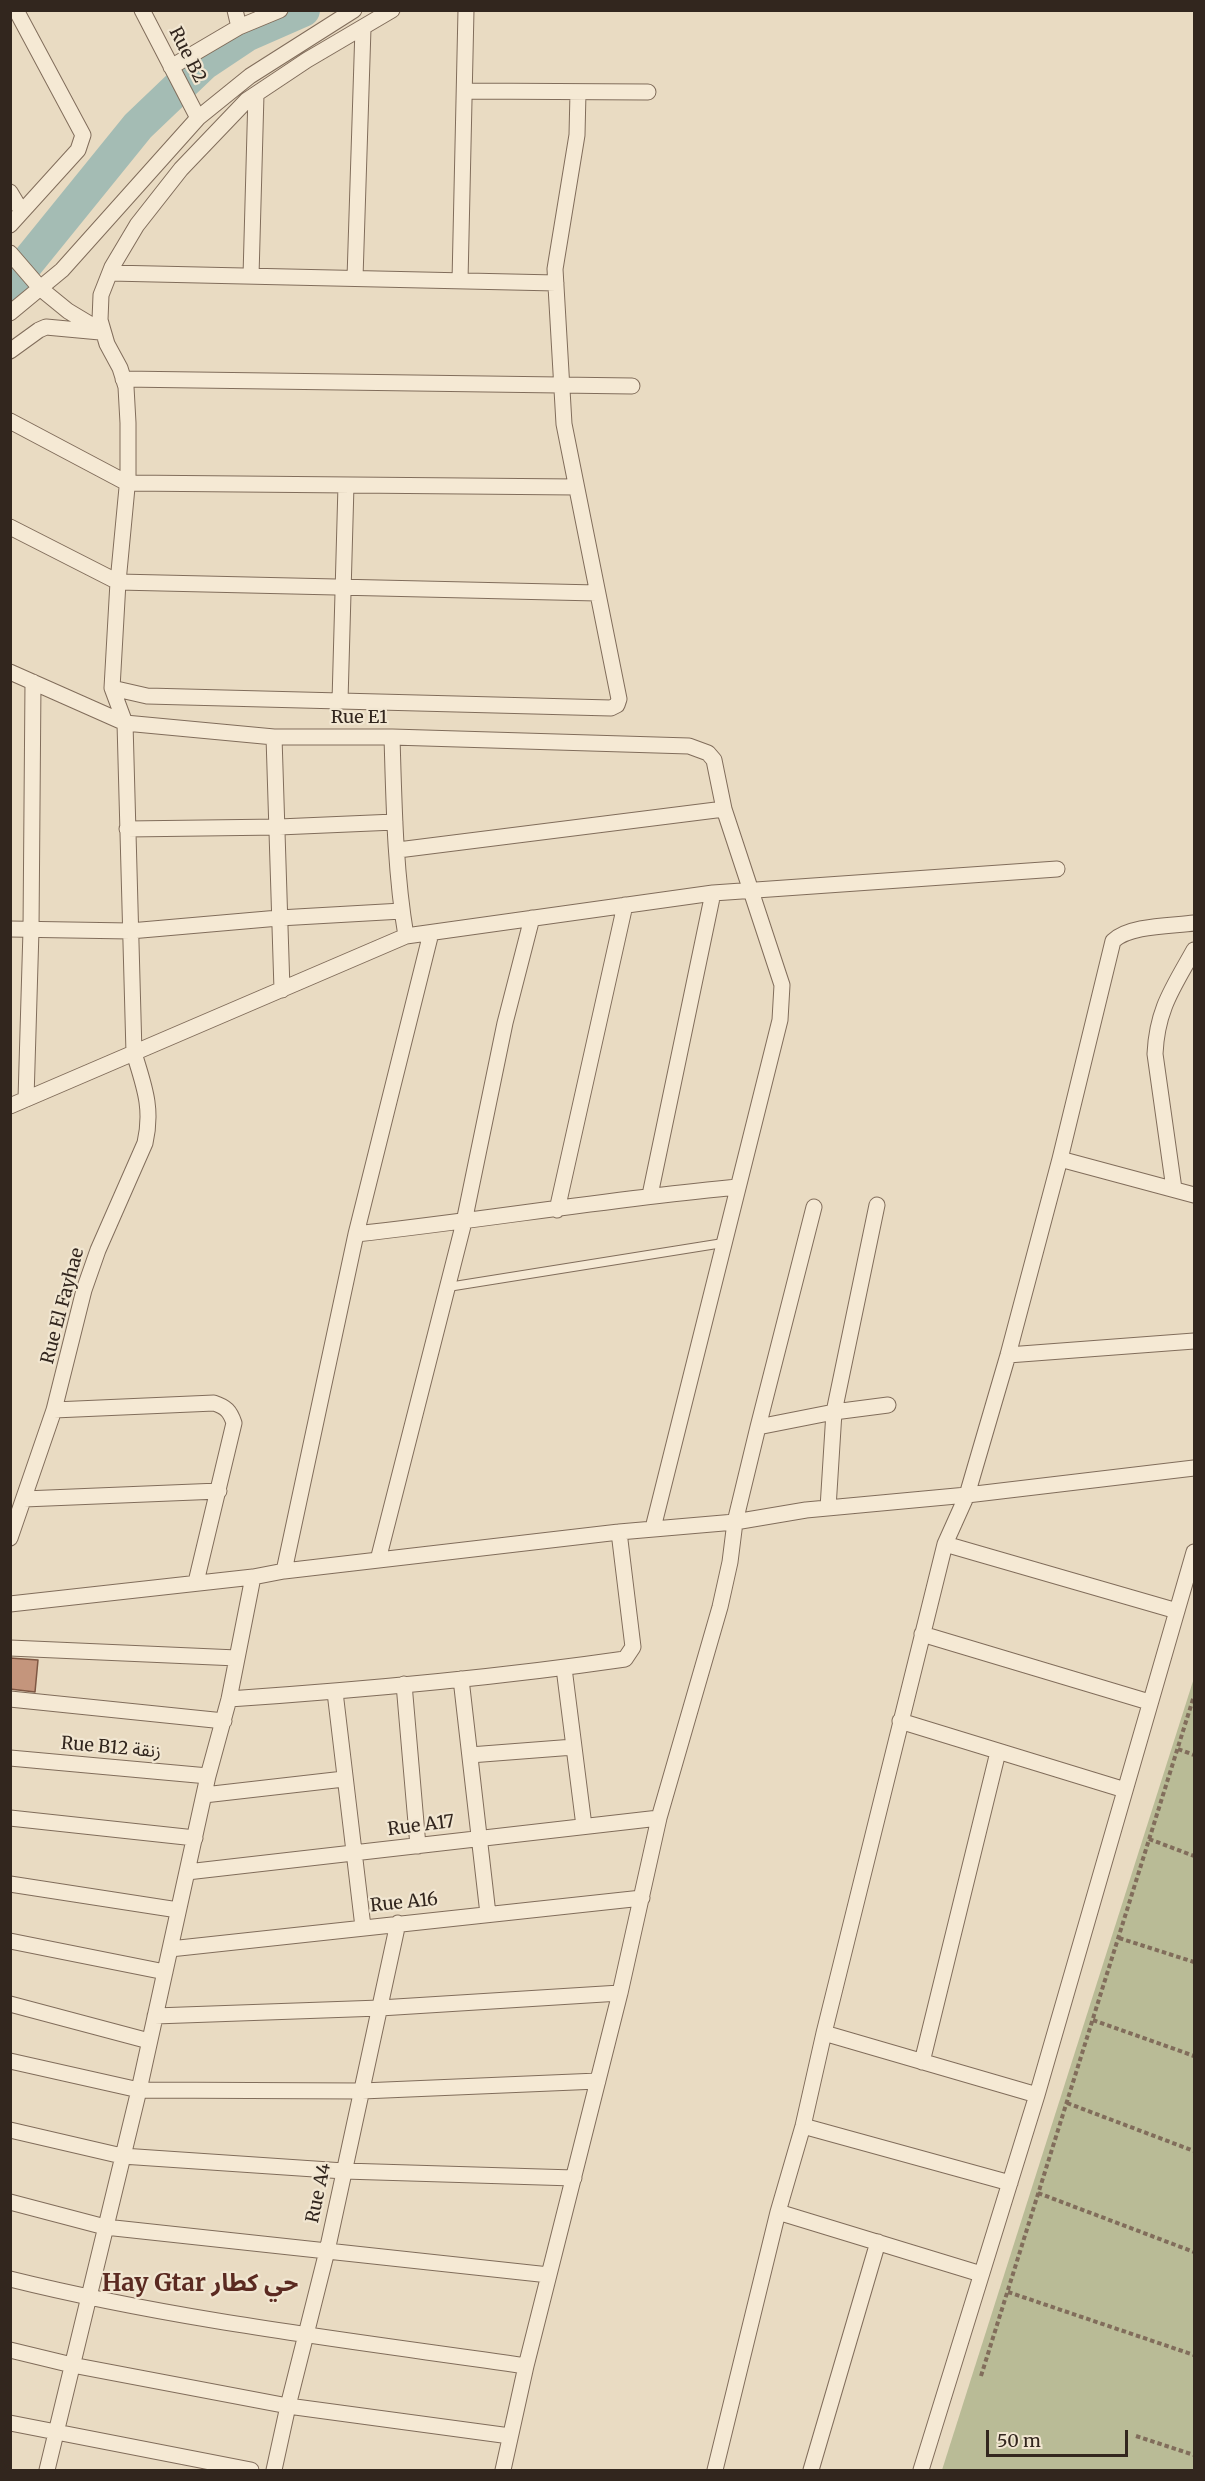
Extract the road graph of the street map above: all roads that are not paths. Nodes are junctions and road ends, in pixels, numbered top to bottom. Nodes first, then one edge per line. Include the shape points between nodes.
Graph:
1 (16, 10) edge
2 (142, 10) edge
3 (235, 10) edge
4 (280, 10) edge
5 (354, 10) edge
6 (392, 10) edge
7 (466, 10) edge
8 (239, 27) junction
9 (363, 28) junction
10 (171, 67) junction
11 (465, 91) junction
12 (578, 92) junction
13 (648, 92) dead end
14 (256, 94) junction
15 (198, 118) junction
16 (10, 192) edge
17 (22, 212) junction
18 (10, 225) edge
19 (10, 253) edge
20 (110, 273) junction
21 (251, 276) junction
22 (355, 278) junction
23 (460, 280) junction
24 (556, 283) junction
25 (42, 289) junction
26 (10, 313) edge
27 (103, 332) junction
28 (10, 351) edge
29 (123, 379) junction
30 (561, 385) junction
31 (632, 386) dead end
32 (10, 421) edge
33 (127, 483) junction
34 (346, 484) junction
35 (576, 487) junction
36 (10, 527) edge
37 (118, 582) junction
38 (343, 587) junction
39 (597, 593) junction
40 (10, 672) edge
41 (33, 682) junction
42 (112, 688) junction
43 (340, 701) junction
44 (125, 723) junction
45 (274, 737) junction
46 (392, 738) junction
47 (724, 809) junction
48 (395, 822) junction
49 (279, 827) junction
50 (127, 829) junction
51 (398, 850) junction
52 (1057, 868) dead end
53 (751, 890) junction
54 (713, 893) junction
55 (625, 905) junction
56 (402, 911) junction
57 (279, 918) junction
58 (532, 918) junction
59 (1194, 923) edge
60 (10, 929) edge
61 (31, 930) junction
62 (130, 931) junction
63 (431, 933) junction
64 (406, 936) junction
65 (1194, 950) edge
66 (282, 990) junction
67 (134, 1053) junction
68 (26, 1099) junction
69 (10, 1106) edge
70 (1060, 1159) junction
71 (737, 1187) junction
72 (1174, 1189) junction
73 (1194, 1195) edge
74 (650, 1196) junction
75 (877, 1205) dead end
76 (814, 1207) dead end
77 (557, 1210) junction
78 (464, 1222) junction
79 (356, 1234) junction
80 (723, 1244) junction
81 (448, 1287) junction
82 (1194, 1341) edge
83 (1008, 1355) junction
84 (888, 1404) dead end
85 (54, 1410) junction
86 (834, 1412) junction
87 (758, 1427) junction
88 (1194, 1468) edge
89 (219, 1491) junction
90 (967, 1495) junction
91 (24, 1498) junction
92 (828, 1508) junction
93 (735, 1522) junction
94 (653, 1528) junction
95 (619, 1532) junction
96 (10, 1538) edge
97 (945, 1544) junction
98 (1194, 1552) edge
99 (378, 1560) junction
100 (284, 1571) junction
101 (253, 1577) junction
102 (196, 1582) junction
103 (10, 1604) edge
104 (1177, 1611) junction
105 (922, 1634) junction
106 (10, 1648) edge
107 (237, 1658) junction
108 (564, 1668) junction
109 (461, 1678) junction
110 (404, 1684) junction
111 (335, 1692) junction
112 (10, 1699) edge
113 (229, 1699) junction
114 (1149, 1702) junction
115 (224, 1721) junction
116 (900, 1721) junction
117 (574, 1747) junction
118 (998, 1752) junction
119 (470, 1755) junction
120 (10, 1758) edge
121 (208, 1776) junction
122 (344, 1779) junction
123 (1125, 1790) junction
124 (204, 1795) junction
125 (10, 1818) edge
126 (659, 1818) junction
127 (584, 1826) junction
128 (195, 1838) junction
129 (479, 1838) junction
130 (418, 1846) junction
131 (353, 1853) junction
132 (187, 1872) junction
133 (10, 1884) edge
134 (642, 1898) junction
135 (178, 1910) junction
136 (488, 1914) junction
137 (398, 1923) junction
138 (363, 1927) junction
139 (10, 1941) edge
140 (170, 1949) junction
141 (165, 1972) junction
142 (621, 1994) junction
143 (10, 2004) edge
144 (380, 2008) junction
145 (155, 2016) junction
146 (824, 2033) junction
147 (150, 2040) junction
148 (10, 2061) edge
149 (922, 2062) junction
150 (598, 2081) junction
151 (139, 2090) junction
152 (362, 2091) junction
153 (1037, 2095) junction
154 (803, 2126) junction
155 (10, 2130) edge
156 (122, 2156) junction
157 (344, 2171) junction
158 (574, 2178) junction
159 (1010, 2183) junction
160 (10, 2202) edge
161 (778, 2212) junction
162 (105, 2227) junction
163 (878, 2242) junction
164 (327, 2251) junction
165 (981, 2274) junction
166 (549, 2276) junction
167 (10, 2279) edge
168 (88, 2298) junction
169 (306, 2334) junction
170 (10, 2350) edge
171 (72, 2365) junction
172 (526, 2366) junction
173 (288, 2406) junction
174 (10, 2423) edge
175 (56, 2432) junction
176 (510, 2436) junction
177 (47, 2470) edge
178 (251, 2470) edge
179 (274, 2470) edge
180 (503, 2470) edge
181 (715, 2470) edge
182 (811, 2470) edge
183 (921, 2470) edge

1 - 17 street via 83,135 78,150
2 - 10 street, Rue B2
3 - 8 street
4 - 8 street
5 - 15 street via 250,76
6 - 9 street
7 - 11 street
8 - 10 street
9 - 14 street
9 - 22 street
10 - 15 street, Rue B2
11 - 12 street
11 - 23 street
12 - 13 street
12 - 24 street via 577,135
14 - 20 street via 181,169 137,225
14 - 21 street
15 - 25 street
16 - 17 street
17 - 18 street
19 - 25 street
20 - 21 street
20 - 27 street via 101,295 99,321
21 - 22 street
22 - 23 street
23 - 24 street
24 - 30 street
25 - 26 street
25 - 27 street
27 - 28 street via 46,327
27 - 29 street
29 - 30 street
29 - 33 street via 128,423
30 - 31 street
30 - 35 street
32 - 33 street
33 - 34 street
33 - 37 street
34 - 35 street
34 - 38 street
35 - 39 street
36 - 37 street
37 - 38 street
37 - 42 street
38 - 39 street
38 - 43 street
39 - 43 street via 619,699 611,708
40 - 41 street, Rue E1
41 - 44 street, Rue E1
41 - 61 street
42 - 43 street via 147,696
42 - 44 street, Rue El Fayhae
44 - 45 street, Rue E1
44 - 50 street, Rue El Fayhae
45 - 46 street, Rue E1
45 - 49 street
46 - 47 street, Rue E1 via 689,746 708,753 714,760
46 - 48 street
47 - 51 street
47 - 53 street
48 - 49 street
48 - 51 street
49 - 50 street
49 - 57 street
50 - 62 street, Rue El Fayhae
51 - 56 street
52 - 53 street
53 - 54 street
53 - 71 street via 782,985 783,1004
54 - 55 street
54 - 74 street
55 - 58 street
55 - 77 street
56 - 57 street
56 - 64 street
57 - 62 street
57 - 66 street
58 - 63 street
58 - 78 street via 505,1023
59 - 70 street via 1132,930 1113,941
60 - 61 street
61 - 62 street
61 - 68 street
62 - 67 street, Rue El Fayhae
63 - 64 street
63 - 79 street
64 - 66 street
65 - 72 street via 1163,1005 1155,1036
66 - 67 street
67 - 68 street
67 - 85 street, Rue El Fayhae via 149,1101 150,1125 87,1280
68 - 69 street
70 - 72 street
70 - 83 street
71 - 74 street
71 - 80 street
72 - 73 street
74 - 77 street
75 - 86 street
76 - 87 street
77 - 78 street
78 - 79 street
78 - 81 street
79 - 100 street
80 - 81 lane
80 - 94 street
81 - 99 street
82 - 83 street
83 - 90 street
84 - 86 street
85 - 89 street via 214,1403 224,1407 234,1423
85 - 91 street, Rue El Fayhae
86 - 87 street
86 - 92 street
87 - 93 street
88 - 90 street
89 - 91 street
89 - 102 street
90 - 92 street
90 - 97 street
91 - 96 street, Rue El Fayhae
92 - 93 street
93 - 94 street
93 - 126 street via 720,1607
94 - 95 street
95 - 99 street
95 - 108 street via 633,1647 625,1659
97 - 104 street
97 - 105 street
98 - 104 street
99 - 100 street
100 - 101 street
101 - 102 street
101 - 107 street
102 - 103 street
104 - 114 street
105 - 114 street
105 - 116 street
106 - 107 street
107 - 113 street
108 - 109 street
108 - 117 street
109 - 110 street
109 - 119 street
110 - 111 street
110 - 130 street
111 - 113 street
111 - 122 street
112 - 115 street
113 - 115 street
114 - 123 street
115 - 121 street
116 - 118 street
116 - 146 street
117 - 119 street
117 - 127 street
118 - 123 street
118 - 149 street
119 - 129 street
120 - 121 street, Rue B12 زنقة
121 - 124 street
122 - 124 street
122 - 131 street
123 - 153 street
124 - 128 street
125 - 128 street
126 - 127 street, Rue A17
126 - 134 street
127 - 129 street, Rue A17
128 - 132 street
129 - 130 street, Rue A17
129 - 136 street
130 - 131 street, Rue A17
131 - 132 street, Rue A17
131 - 138 street
132 - 135 street
133 - 135 street
134 - 136 street, Rue A16
134 - 142 street
135 - 140 street
136 - 137 street, Rue A16
137 - 138 street, Rue A16
137 - 144 street, Rue A4
138 - 140 street, Rue A16
139 - 141 street
140 - 141 street
141 - 145 street
142 - 144 street
142 - 150 street
143 - 147 street
144 - 145 street
144 - 152 street, Rue A4
145 - 147 street
146 - 149 street
146 - 154 street
147 - 151 street
148 - 151 street
149 - 153 street
150 - 152 street
150 - 158 street
151 - 152 street
151 - 156 street
152 - 157 street, Rue A4
153 - 159 street
154 - 159 street
154 - 161 street
155 - 156 street
156 - 157 street
156 - 162 street
157 - 158 street
157 - 164 street, Rue A4
158 - 166 street
159 - 165 street
160 - 162 street
161 - 163 street
161 - 181 street
162 - 164 street
162 - 168 street
163 - 165 street
163 - 182 street
164 - 166 street
164 - 169 street, Rue A4
165 - 183 street
166 - 172 street
167 - 168 street
168 - 169 street
168 - 171 street
169 - 172 street
169 - 173 street, Rue A4
170 - 171 street
171 - 173 street
171 - 175 street
172 - 176 street
173 - 176 street
173 - 179 street, Rue A4
174 - 175 street
175 - 177 street
175 - 178 street
176 - 180 street

